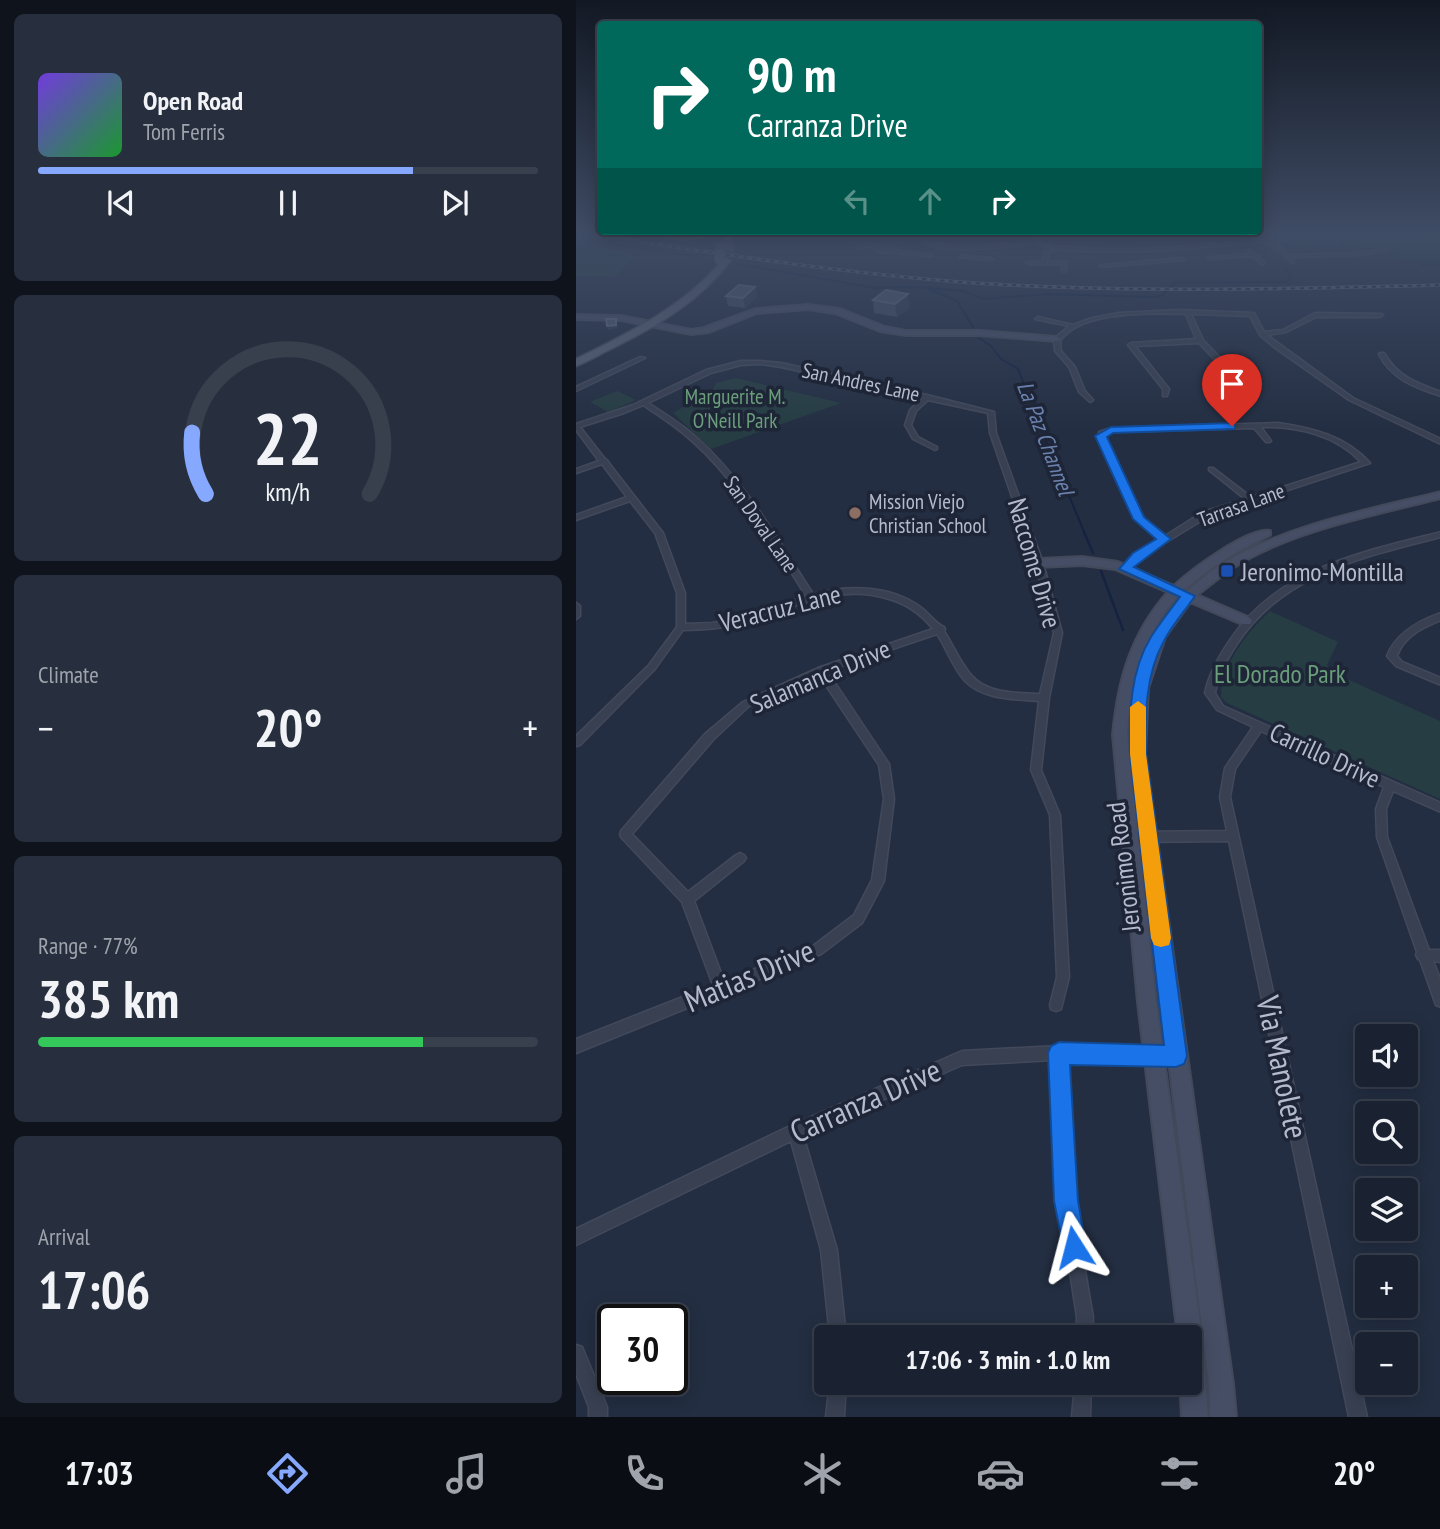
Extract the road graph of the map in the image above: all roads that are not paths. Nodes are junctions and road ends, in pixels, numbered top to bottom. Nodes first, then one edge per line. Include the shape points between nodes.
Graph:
1 (685, 300) edge
2 (1188, 314) junction
3 (576, 315) edge
4 (1380, 316) dead end
5 (1038, 319) dead end
6 (648, 321) junction
7 (1071, 325) junction
8 (1262, 334) junction
9 (1057, 339) junction
10 (1200, 341) junction
11 (1382, 354) dead end
12 (642, 358) dead end
13 (576, 361) edge
14 (576, 389) edge
15 (1247, 394) dead end
16 (1440, 394) edge
17 (1165, 395) dead end
18 (927, 397) junction
19 (1089, 400) dead end
20 (644, 403) junction
21 (991, 412) joint
22 (576, 426) edge
23 (1256, 426) junction
24 (1268, 441) dead end
25 (1440, 442) edge
26 (935, 448) dead end
27 (605, 461) junction
28 (1211, 469) dead end
29 (576, 471) edge
30 (1440, 488) edge
31 (1440, 495) edge
32 (632, 498) junction
33 (1249, 499) junction
34 (576, 518) edge
35 (1440, 534) edge
36 (1164, 539) junction
37 (1039, 563) junction
38 (1126, 569) junction
39 (1182, 593) junction
40 (810, 595) junction
41 (576, 606) edge
42 (576, 616) edge
43 (1440, 616) edge
44 (1246, 621) junction
45 (681, 628) junction
46 (941, 629) junction
47 (821, 670) junction
48 (1440, 682) edge
49 (1044, 698) junction
50 (1260, 725) junction
51 (576, 741) edge
52 (1390, 785) junction
53 (1440, 807) edge
54 (1234, 836) junction
55 (1141, 837) junction
56 (740, 858) dead end
57 (687, 899) junction
58 (1422, 955) junction
59 (1440, 956) edge
60 (720, 988) junction
61 (1440, 1001) edge
62 (1056, 1005) dead end
63 (576, 1046) edge
64 (1059, 1053) junction
65 (1154, 1056) junction
66 (1176, 1056) junction
67 (795, 1131) junction
68 (576, 1237) edge
69 (837, 1325) edge
70 (1085, 1325) edge
71 (1188, 1325) edge
72 (576, 1353) edge
73 (837, 1395) edge
74 (1082, 1395) edge
75 (1194, 1395) edge
76 (598, 1417) edge
77 (835, 1417) edge
78 (1081, 1417) edge
79 (1195, 1417) edge
80 (1222, 1417) edge
81 (1358, 1417) edge

1 - 6 main road
2 - 7 street via 1120,314
2 - 8 street via 1252,314
2 - 10 street
3 - 6 main road
4 - 8 street via 1315,315 1284,331
5 - 7 street
6 - 9 main road via 690,332 756,311 808,307 837,311 906,333 979,332
6 - 13 main road
7 - 9 street
8 - 25 street via 1351,399
9 - 19 street via 1058,351
10 - 15 street
10 - 17 street via 1131,345 1166,389
11 - 16 street via 1386,365 1405,379
12 - 14 street
18 - 20 street, San Andres Lane via 747,361 703,371
18 - 21 street, San Andres Lane
18 - 26 street via 913,410 908,425 915,438
20 - 22 street, San Andres Lane
20 - 40 street, San Doval Lane via 666,416 735,484
21 - 37 street, Naccome Drive via 993,433
22 - 27 street
23 - 24 street
23 - 33 street, Tarrasa Lane via 1317,432 1345,445 1366,463
23 - 36 street via 1101,433 1139,519
27 - 29 street
27 - 32 street
28 - 33 street
30 - 39 main road, Jeronimo Road via 1272,531 1225,552
31 - 39 main road, Jeronimo Road via 1286,535 1231,561
32 - 34 street
32 - 45 street via 659,533 682,593
33 - 36 street, Tarrasa Lane via 1206,514
35 - 44 street via 1326,566 1291,584
36 - 38 street, Tarrasa Lane
37 - 38 main road via 1082,561
37 - 49 street, Naccome Drive via 1058,633
38 - 39 main road
39 - 44 main road
39 - 55 main road, Jeronimo Road via 1159,609 1141,639 1121,702 1121,748
40 - 45 street, Veracruz Lane via 729,624
40 - 46 street, Veracruz Lane via 852,590 886,595 923,610
41 - 42 street
43 - 48 street via 1412,631 1394,647 1392,656 1399,664
44 - 50 street, Carrillo Drive via 1210,689 1220,708
45 - 51 street via 652,667
46 - 47 street, Salamanca Drive
46 - 49 street, Veracruz Lane via 973,683 1000,693
47 - 57 street, Salamanca Drive via 746,704 709,737 625,834
47 - 60 street, Matias Drive via 884,764 889,799 878,881 858,919 817,950
49 - 62 street, Naccome Drive via 1036,770 1056,815 1063,977
50 - 52 street, Carrillo Drive
50 - 54 street, Via Manolete via 1229,772 1225,797
52 - 53 street, Carrillo Drive
52 - 58 street via 1381,809 1382,836
54 - 55 street
54 - 81 street, Via Manolete
55 - 65 main road, Jeronimo Road
55 - 66 main road, Jeronimo Road
56 - 57 street
57 - 60 street
58 - 59 street
58 - 61 street
60 - 63 street, Matias Drive
64 - 65 street, Carranza Drive
64 - 67 street, Carranza Drive via 962,1058
64 - 70 street via 1066,1201
65 - 66 street, Carranza Drive
65 - 71 main road, Jeronimo Road
66 - 80 main road, Jeronimo Road
67 - 68 street, Carranza Drive
67 - 69 street via 829,1250
72 - 76 street via 598,1406
73 - 77 street
74 - 78 street
75 - 79 main road, Jeronimo Road

